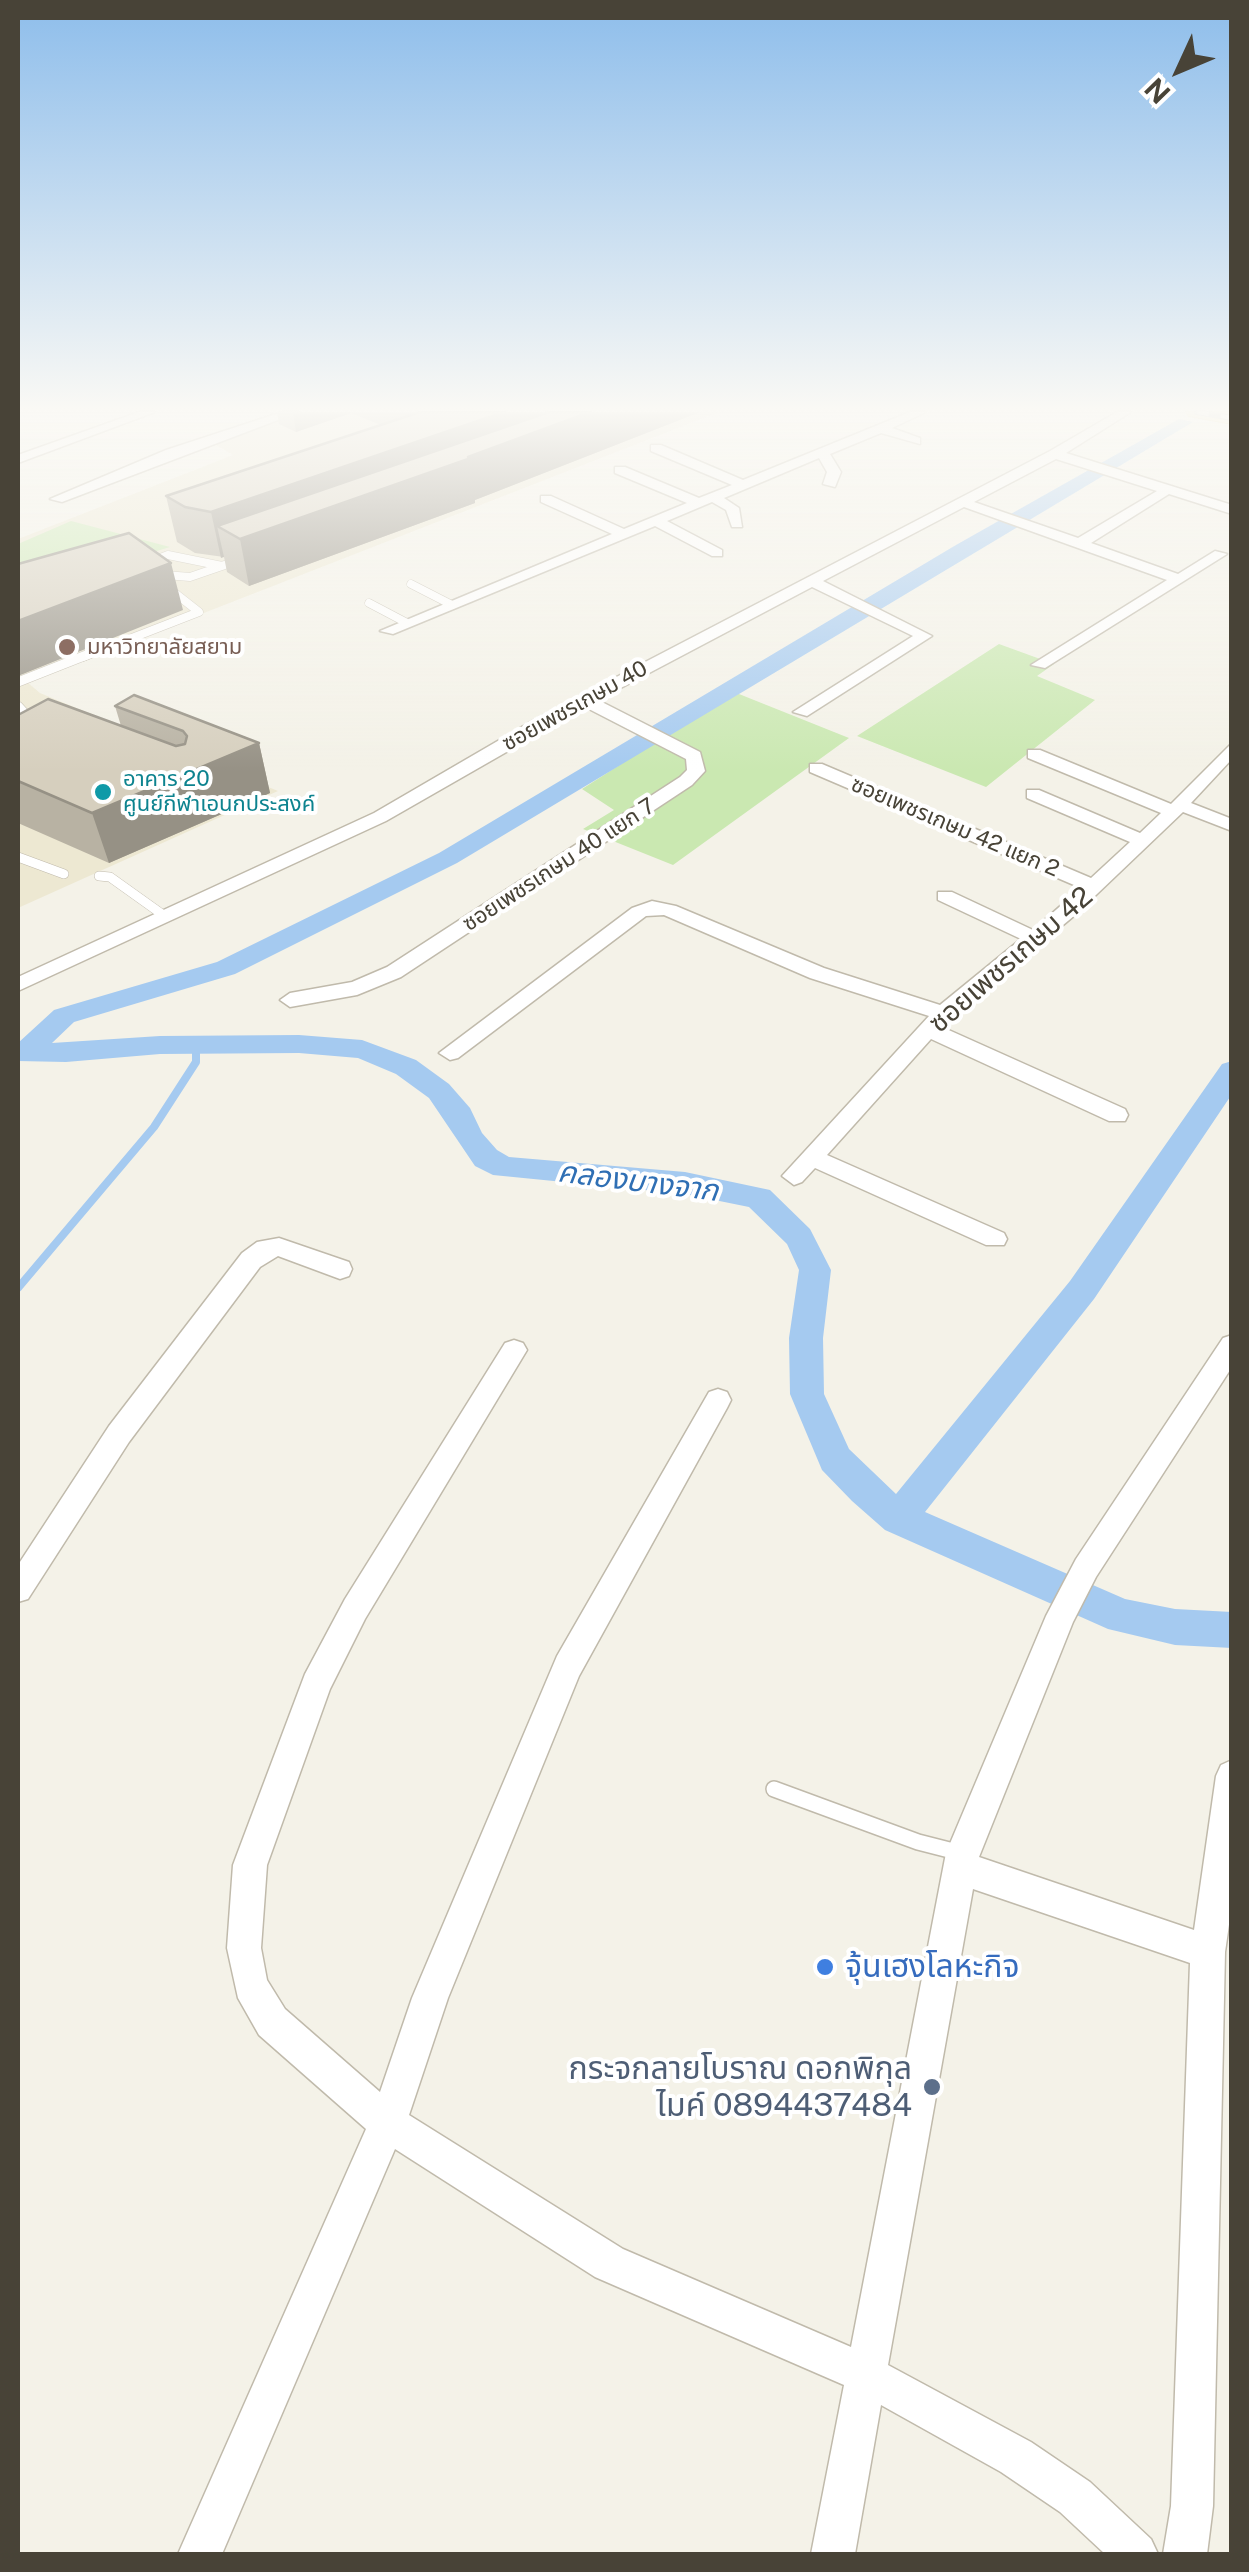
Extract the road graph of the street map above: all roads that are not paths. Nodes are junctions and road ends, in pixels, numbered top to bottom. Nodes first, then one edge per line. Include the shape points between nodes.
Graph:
1 (620, 532) edge
2 (629, 532) edge
3 (678, 532) edge
4 (905, 532) edge
5 (1047, 532) edge
6 (1100, 532) edge
7 (624, 534) junction
8 (1080, 544) junction
9 (717, 552) dead end
10 (1220, 554) dead end
11 (518, 555) dead end
12 (240, 559) edge
13 (222, 566) junction
14 (544, 567) junction
15 (190, 577) junction
16 (1180, 579) junction
17 (811, 581) junction
18 (411, 584) dead end
19 (369, 602) dead end
20 (452, 605) junction
21 (408, 623) junction
22 (388, 631) dead end
23 (1039, 665) dead end
24 (18, 682) edge
25 (586, 700) junction
26 (18, 706) edge
27 (802, 712) dead end
28 (40, 730) junction
29 (56, 736) edge
30 (18, 743) edge
31 (1232, 748) edge
32 (1034, 754) dead end
33 (816, 768) dead end
34 (1033, 794) dead end
35 (1176, 808) junction
36 (1232, 826) edge
37 (1142, 841) junction
38 (18, 857) edge
39 (64, 874) dead end
40 (99, 876) dead end
41 (1095, 887) junction
42 (944, 896) dead end
43 (166, 917) junction
44 (1036, 938) junction
45 (18, 985) edge
46 (290, 1000) dead end
47 (937, 1021) junction
48 (450, 1052) dead end
49 (1117, 1115) dead end
50 (811, 1157) junction
51 (794, 1176) dead end
52 (996, 1239) dead end
53 (340, 1269) dead end
54 (1232, 1345) edge
55 (514, 1350) dead end
56 (718, 1400) dead end
57 (18, 1589) edge
58 (1232, 1776) edge
59 (774, 1789) dead end
60 (962, 1861) junction
61 (1220, 1957) edge
62 (388, 2123) junction
63 (865, 2374) junction
64 (200, 2554) edge
65 (833, 2554) edge
66 (1136, 2554) edge
67 (1184, 2554) edge

1 - 7 street
2 - 7 street
3 - 9 street
4 - 17 street, ซอยเพชรเกษม 40
5 - 8 street
6 - 8 street
7 - 14 street
8 - 16 street
10 - 16 street
11 - 14 street
12 - 13 lane
13 - 15 lane
13 - 15 lane via 168,555 146,561 165,574
14 - 20 street
15 - 24 lane via 170,591 199,612
16 - 23 street
17 - 25 street, ซอยเพชรเกษม 40
17 - 27 street via 924,636
18 - 20 lane
19 - 21 lane
20 - 21 street
21 - 22 street
25 - 43 street, ซอยเพชรเกษม 40 via 380,817
25 - 46 street, ซอยเพชรเกษม 40 แยก 7 via 694,756 696,771 394,972 356,988
26 - 28 lane
28 - 29 lane
28 - 30 lane
31 - 35 street, ซอยเพชรเกษม 42
32 - 35 street
33 - 41 street, ซอยเพชรเกษม 42 แยก 2
34 - 37 street
35 - 36 street
35 - 37 street, ซอยเพชรเกษม 42
37 - 41 street, ซอยเพชรเกษม 42
38 - 39 lane
40 - 43 lane
41 - 44 street, ซอยเพชรเกษม 42
42 - 44 street
43 - 45 street, ซอยเพชรเกษม 40
44 - 47 street, ซอยเพชรเกษม 42
47 - 48 street via 652,907
47 - 49 street
47 - 50 street, ซอยเพชรเกษม 42
50 - 51 street, ซอยเพชรเกษม 42
50 - 52 street
53 - 57 street via 279,1247 251,1260 119,1434
54 - 60 street via 1086,1568
55 - 62 street via 316,1684 250,1864 244,1948 250,1986 272,2022
56 - 62 street via 568,1666 430,1998
58 - 61 street
59 - 60 lane
60 - 61 street
60 - 63 street
61 - 67 street via 1192,2506
62 - 63 street via 609,2262
62 - 64 street
63 - 65 street
63 - 66 street via 1016,2456 1075,2497

